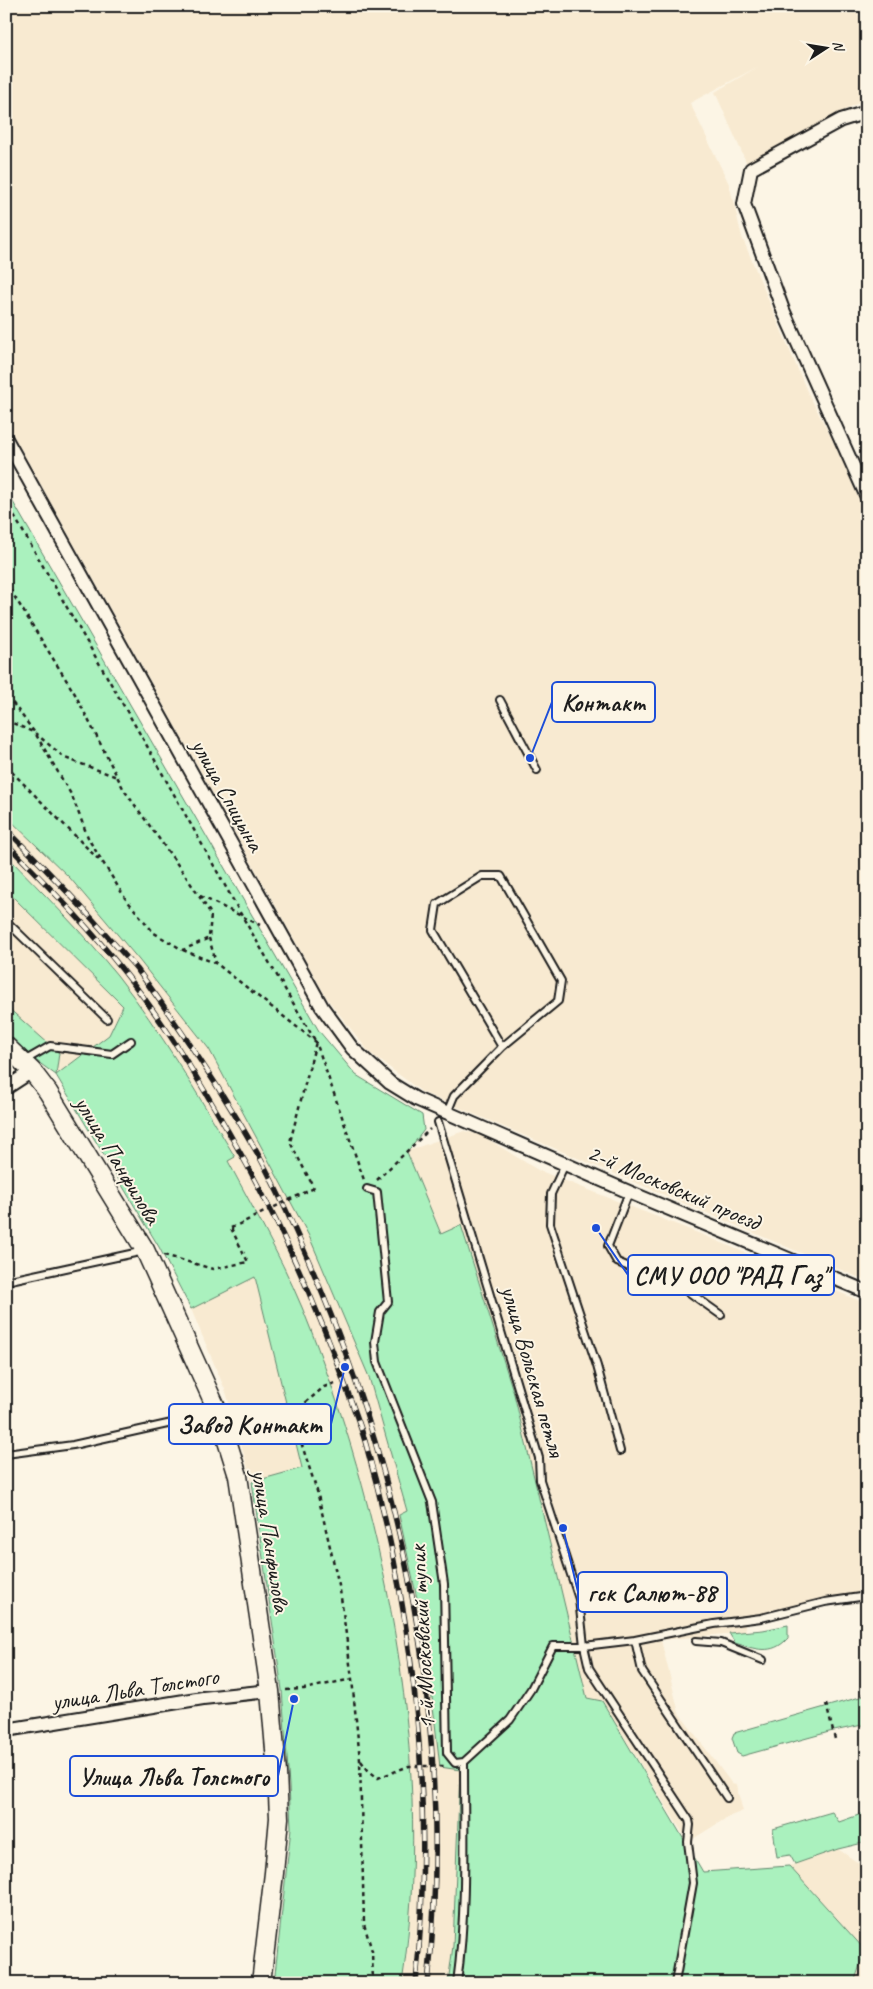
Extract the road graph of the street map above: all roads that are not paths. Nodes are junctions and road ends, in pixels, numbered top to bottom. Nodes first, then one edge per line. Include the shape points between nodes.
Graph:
1 (867, 112) edge
2 (6, 439) edge
3 (867, 497) edge
4 (500, 700) dead end
5 (537, 770) dead end
6 (6, 921) edge
7 (106, 1019) dead end
8 (131, 1041) dead end
9 (6, 1046) edge
10 (502, 1046) junction
11 (27, 1066) junction
12 (6, 1088) edge
13 (448, 1113) junction
14 (466, 1120) joint
15 (438, 1122) joint
16 (566, 1164) junction
17 (367, 1189) road end
18 (629, 1192) junction
19 (145, 1250) junction
20 (6, 1281) edge
21 (867, 1292) edge
22 (721, 1315) dead end
23 (218, 1412) junction
24 (620, 1451) dead end
25 (6, 1454) edge
26 (867, 1596) edge
27 (635, 1640) junction
28 (696, 1641) dead end
29 (584, 1646) junction
30 (763, 1660) dead end
31 (276, 1690) junction
32 (6, 1730) edge
33 (464, 1762) junction
34 (727, 1798) dead end
35 (261, 1983) edge
36 (458, 1983) edge
37 (675, 1983) edge

1 - 3 street via 841,120 751,169 744,204 783,310
2 - 13 street, улица Спицына via 322,1007 352,1048 390,1083
4 - 5 lane
6 - 7 lane
8 - 11 lane via 112,1054 50,1046
9 - 11 main road, улица Панфилова
10 - 10 lane via 558,1001 561,981 501,876 482,876 437,904 433,930
10 - 13 lane via 454,1096
11 - 12 street
11 - 19 main road, улица Панфилова via 64,1117
13 - 14 street, улица Спицына
13 - 15 street
14 - 16 street, 2-й Московский проезд
15 - 29 lane, улица Вольская петля via 539,1458 540,1480 579,1599
16 - 18 street, 2-й Московский проезд
16 - 24 lane via 551,1194 550,1224 597,1366
17 - 33 lane, 1-й Московский тупик via 377,1192 388,1302 380,1312 375,1342 378,1362 432,1502 444,1584 447,1753 455,1763
18 - 21 street, 2-й Московский проезд
18 - 22 lane via 608,1246 617,1262 686,1290
19 - 20 lane
19 - 23 main road, улица Панфилова
23 - 25 lane via 73,1445
23 - 31 main road, улица Панфилова via 238,1476
26 - 27 lane
27 - 29 lane
27 - 34 lane via 642,1671
28 - 30 lane via 721,1643
29 - 33 lane via 553,1646 531,1689 510,1720
29 - 37 lane, улица Вольская петля via 589,1668 689,1820 693,1883
31 - 32 street, улица Льва Толстого via 203,1698
31 - 35 main road, улица Панфилова via 274,1725 278,1818
33 - 36 lane via 464,1906

